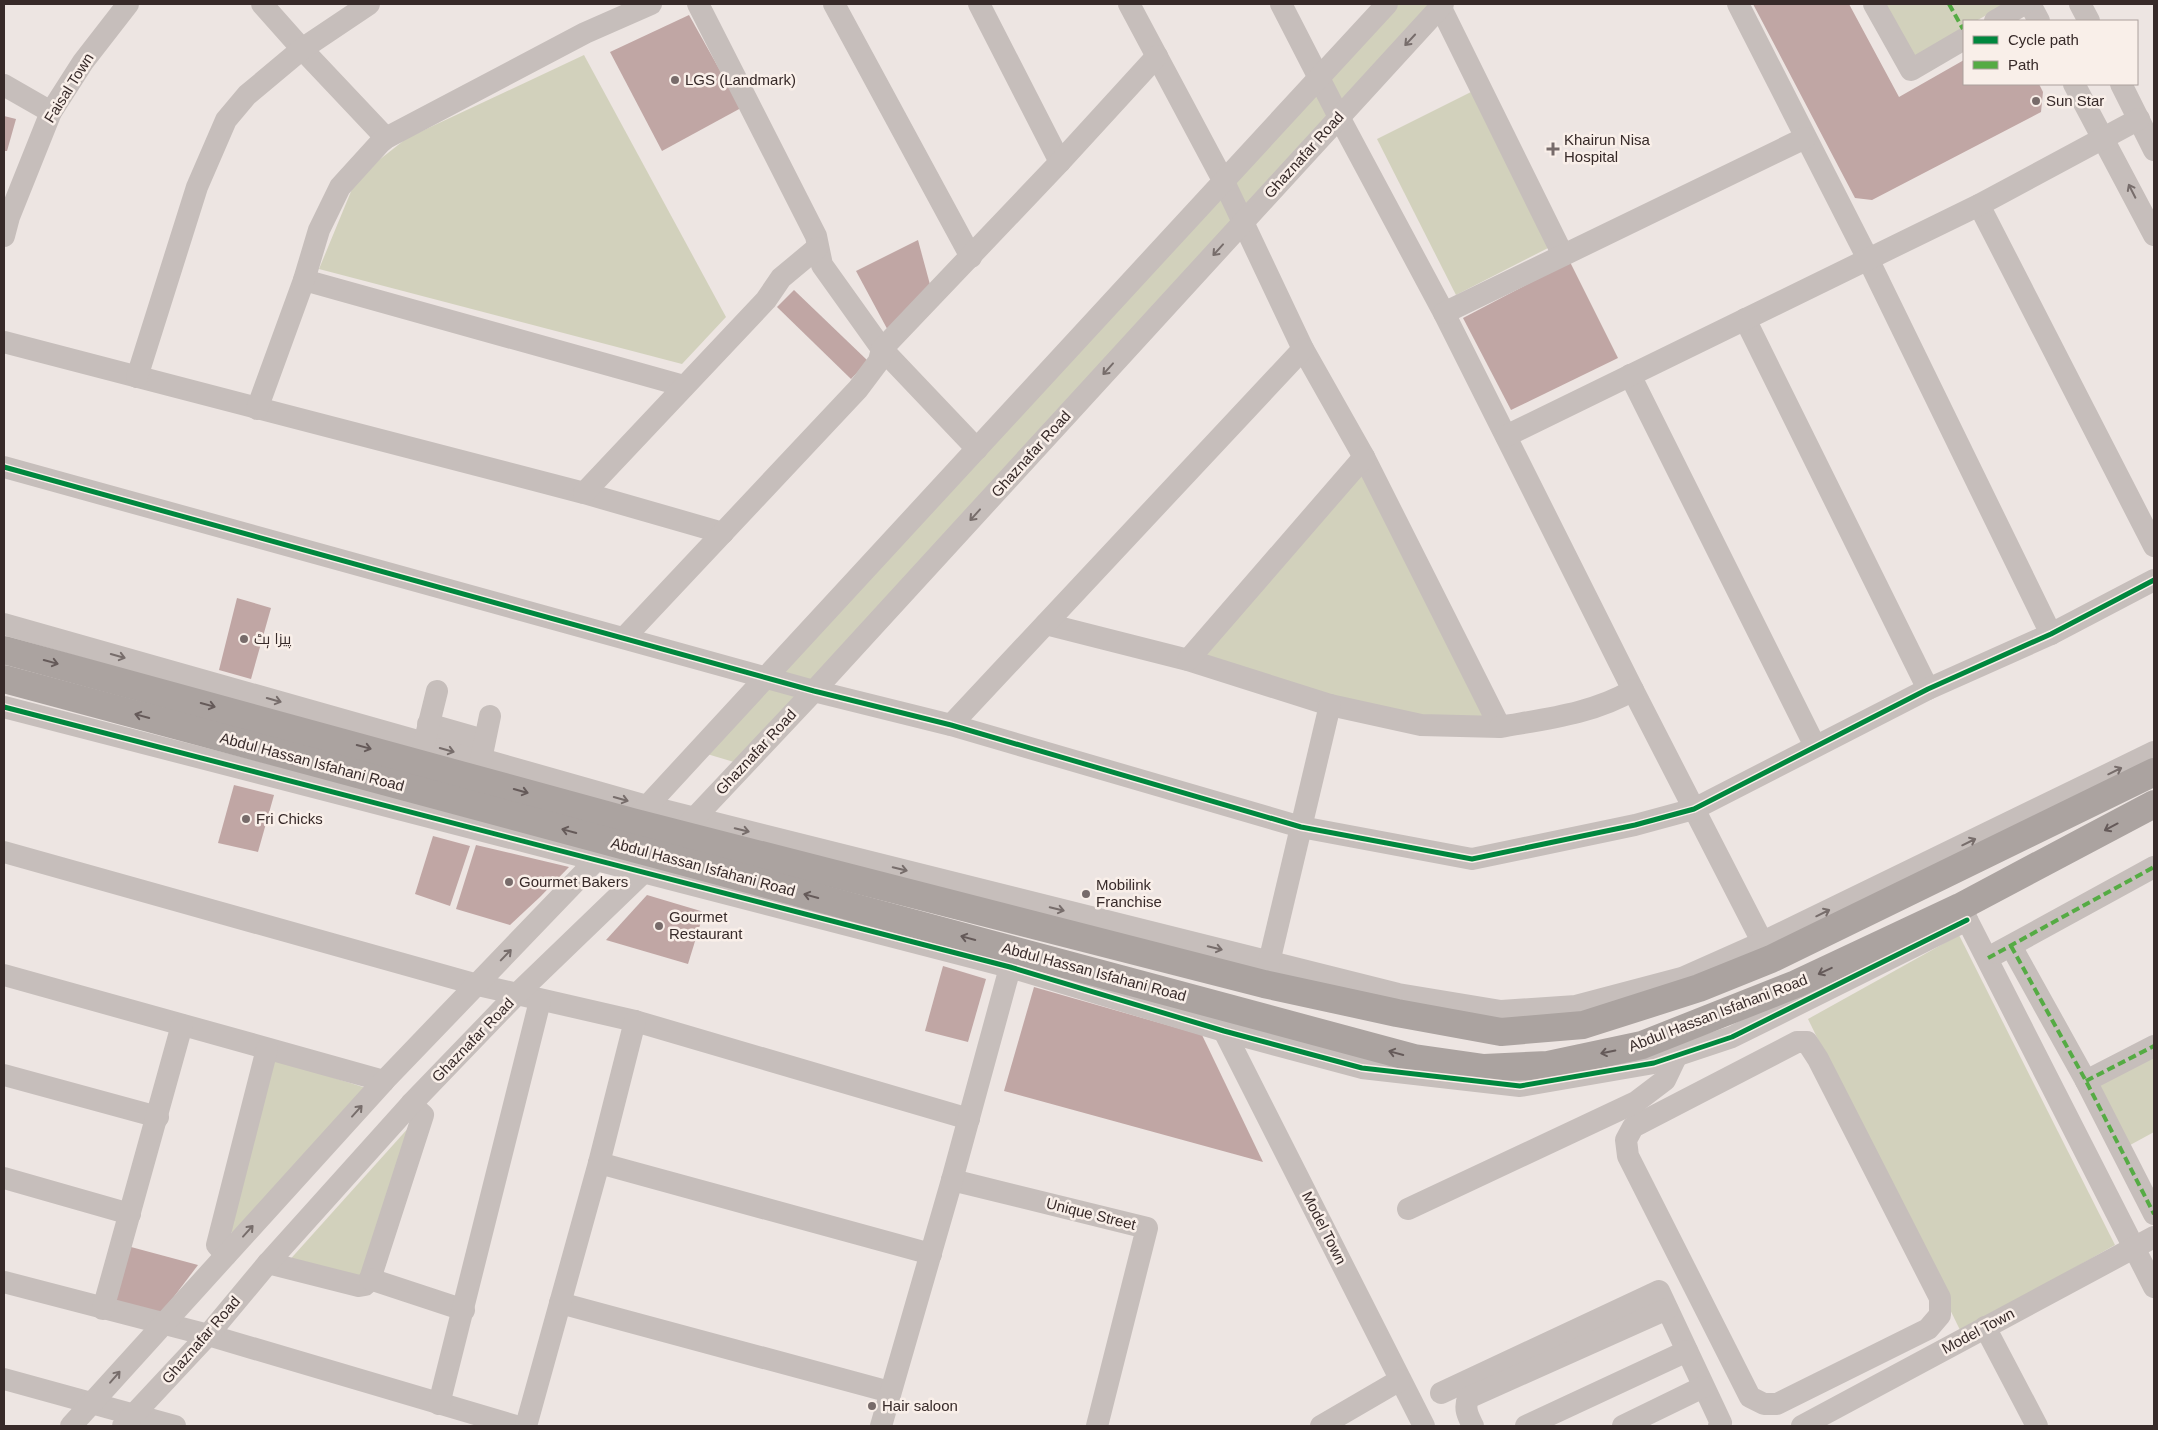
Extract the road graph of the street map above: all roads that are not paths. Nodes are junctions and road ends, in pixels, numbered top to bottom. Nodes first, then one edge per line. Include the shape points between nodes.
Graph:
1 (262, 4) edge
2 (369, 4) edge
3 (651, 4) edge
4 (698, 4) edge
5 (834, 4) edge
6 (979, 4) edge
7 (1129, 4) edge
8 (1281, 4) edge
9 (1387, 4) edge
10 (1738, 4) edge
11 (1874, 4) edge
12 (2024, 4) edge
13 (2030, 4) edge
14 (2080, 4) edge
15 (1441, 5) edge
16 (121, 6) edge
17 (1996, 20) edge
18 (2039, 20) edge
19 (2088, 20) edge
20 (1963, 40) edge
21 (302, 49) junction
22 (1157, 56) junction
23 (1319, 79) junction
24 (4, 85) edge
25 (2075, 85) edge
26 (2122, 85) edge
27 (51, 112) junction
28 (1339, 117) junction
29 (2139, 119) junction
30 (386, 138) junction
31 (1805, 138) junction
32 (2104, 138) junction
33 (2154, 150) edge
34 (1060, 162) junction
35 (1224, 182) junction
36 (1980, 205) junction
37 (1242, 223) junction
38 (2154, 235) edge
39 (4, 236) edge
40 (817, 248) junction
41 (1564, 255) junction
42 (971, 257) junction
43 (1868, 259) junction
44 (304, 280) junction
45 (1444, 313) junction
46 (1745, 320) junction
47 (4, 342) edge
48 (1303, 349) junction
49 (882, 350) junction
50 (1630, 375) junction
51 (137, 377) junction
52 (684, 386) junction
53 (257, 409) junction
54 (1506, 436) junction
55 (977, 449) junction
56 (1364, 457) junction
57 (4, 468) edge
58 (584, 493) junction
59 (723, 533) junction
60 (2154, 546) edge
61 (2154, 580) edge
62 (4, 624) edge
63 (1046, 624) junction
64 (2051, 634) junction
65 (624, 638) junction
66 (4, 650) edge
67 (1188, 660) junction
68 (766, 677) junction
69 (4, 679) edge
70 (1928, 689) junction
71 (814, 690) junction
72 (1633, 690) junction
73 (438, 691) dead end
74 (1330, 706) junction
75 (4, 707) edge
76 (490, 716) dead end
77 (951, 725) junction
78 (1500, 727) junction
79 (424, 743) junction
80 (1815, 746) junction
81 (2154, 752) edge
82 (480, 759) junction
83 (2154, 772) edge
84 (2154, 804) edge
85 (1694, 809) junction
86 (640, 814) junction
87 (687, 826) junction
88 (1301, 827) junction
89 (4, 852) edge
90 (604, 852) junction
91 (652, 864) junction
92 (2154, 867) edge
93 (1964, 913) junction
94 (2011, 946) junction
95 (1767, 951) junction
96 (1988, 958) junction
97 (1012, 959) junction
98 (1266, 973) junction
99 (4, 975) edge
100 (478, 985) junction
101 (516, 995) junction
102 (540, 1001) junction
103 (635, 1021) junction
104 (182, 1025) junction
105 (1224, 1031) junction
106 (2154, 1046) edge
107 (267, 1049) junction
108 (1677, 1055) junction
109 (4, 1075) edge
110 (1665, 1080) junction
111 (384, 1081) junction
112 (2086, 1082) junction
113 (1682, 1102) junction
114 (412, 1104) junction
115 (158, 1117) junction
116 (969, 1119) junction
117 (599, 1162) junction
118 (4, 1178) edge
119 (952, 1180) junction
120 (1408, 1209) dead end
121 (130, 1214) junction
122 (2154, 1214) edge
123 (2154, 1237) edge
124 (2134, 1248) junction
125 (931, 1254) junction
126 (226, 1255) junction
127 (268, 1263) junction
128 (370, 1279) junction
129 (4, 1282) edge
130 (2154, 1287) edge
131 (560, 1303) junction
132 (103, 1309) junction
133 (1667, 1309) junction
134 (464, 1310) junction
135 (162, 1324) junction
136 (1985, 1328) junction
137 (208, 1335) junction
138 (1687, 1351) junction
139 (4, 1379) edge
140 (1400, 1380) junction
141 (1704, 1387) junction
142 (890, 1392) junction
143 (1441, 1393) dead end
144 (93, 1403) junction
145 (439, 1404) junction
146 (1840, 1418) edge
147 (129, 1420) edge
148 (71, 1426) edge
149 (175, 1426) edge
150 (516, 1426) edge
151 (526, 1426) edge
152 (881, 1426) edge
153 (1097, 1426) edge
154 (1321, 1426) edge
155 (1424, 1426) edge
156 (1473, 1426) edge
157 (1526, 1426) edge
158 (1623, 1426) edge
159 (1719, 1426) edge
160 (1802, 1426) edge
161 (2037, 1426) edge

1 - 21 street
2 - 21 street
3 - 30 street via 585,33
4 - 40 street via 816,236
5 - 42 street
6 - 34 street
7 - 22 street
8 - 23 street
9 - 23 street
10 - 31 street
11 - 20 street via 1911,70
12 - 17 street
13 - 18 street
14 - 19 street
15 -> 28 street, Ghaznafar Road
15 - 41 street
16 - 27 street, Faisal Town
21 - 30 street
21 - 51 street via 247,95 226,120 197,187
22 - 34 street
22 - 35 street
23 - 28 street
23 - 35 street
24 - 27 street
25 - 32 street
26 - 29 street
27 - 39 street, Faisal Town
28 - 37 street, Ghaznafar Road
28 - 45 street
29 - 32 street
29 - 33 street
30 - 44 street via 340,187 319,230
31 - 41 street
31 - 43 street
32 - 36 street
38 -> 32 street
34 - 42 street
35 - 37 street
35 - 55 street
36 - 43 street
36 - 60 street
37 - 48 street
37 -> 71 street, Ghaznafar Road
40 - 49 street via 822,266
40 - 52 street via 781,278 766,300
41 - 45 street
42 - 49 street
43 - 46 street
43 - 64 street
44 - 52 street
44 - 53 street
45 - 54 street
46 - 50 street
46 - 70 street
47 - 51 street
48 - 56 street
48 - 63 street
49 - 55 street
49 - 59 street via 879,361 858,389
50 - 54 street
50 - 80 street
51 - 53 street
52 - 58 street
53 - 58 street
54 - 72 street
55 - 68 street
56 - 67 street
56 - 78 street
57 - 65 street
58 - 59 street
59 - 65 street
61 - 64 street
62 -> 79 street
63 - 67 street
63 - 77 street
64 - 70 street
65 - 68 street
66 -> 79 main road, Abdul Hassan Isfahani Road
67 - 74 street
68 - 71 street
68 - 86 street
90 -> 69 main road, Abdul Hassan Isfahani Road
70 - 80 street
71 - 77 street
71 - 87 street, Ghaznafar Road
72 - 78 street via 1618,699 1571,714
72 - 85 street
73 - 79 street
74 - 78 street via 1421,725
74 - 88 street
75 - 90 street
76 - 82 street
77 - 88 street
79 - 82 main road, Abdul Hassan Isfahani Road
79 - 82 street
80 - 85 street
95 -> 81 street
82 -> 86 main road, Abdul Hassan Isfahani Road
83 - 95 main road, Abdul Hassan Isfahani Road
84 -> 93 main road, Abdul Hassan Isfahani Road
85 - 88 street via 1472,860
85 - 95 street
86 - 87 main road, Abdul Hassan Isfahani Road
86 - 90 street
87 - 91 street, Ghaznafar Road
87 -> 98 main road, Abdul Hassan Isfahani Road
88 - 98 street
89 - 100 street
90 - 91 main road, Abdul Hassan Isfahani Road
100 -> 90 street
97 -> 91 main road, Abdul Hassan Isfahani Road
91 - 101 street, Ghaznafar Road
92 - 94 street
93 - 96 street
93 -> 97 main road, Abdul Hassan Isfahani Road via 1642,1046 1548,1065 1484,1068 1414,1058
93 - 108 street via 1732,1037
94 - 96 street
94 - 112 street
95 - 98 main road, Abdul Hassan Isfahani Road via 1699,988 1583,1025 1501,1032 1397,1013
96 - 124 street
97 - 105 street
97 - 116 street
99 - 104 street
100 - 101 street
100 - 111 street
101 - 102 street
101 - 114 street, Ghaznafar Road
102 - 103 street
102 - 134 street
103 - 116 street
103 - 117 street
104 - 107 street
104 - 115 street
105 - 108 street via 1362,1068 1520,1086 1654,1063
105 - 140 street, Model Town
106 - 112 street
107 - 111 street
107 - 126 street via 217,1246
108 - 110 street
109 - 115 street
110 - 113 street
110 - 120 street via 1636,1102
126 -> 111 street
112 - 122 street
113 - 113 street via 1633,1127 1626,1140 1628,1156 1750,1397 1764,1404 1777,1404 1928,1329 1940,1315 1940,1298 1807,1042 1797,1042
114 - 127 street, Ghaznafar Road
114 - 128 street via 423,1115
115 - 121 street
116 - 119 street
117 - 125 street
117 - 131 street
118 - 121 street
119 - 125 street
119 - 153 street, Unique Street via 1147,1228
121 - 132 street
123 - 124 street, Model Town
124 - 130 street
124 - 136 street, Model Town
125 - 142 street
126 - 135 street
127 - 128 street via 359,1286
127 - 137 street, Ghaznafar Road
128 - 134 street
129 - 132 street
131 - 142 street
131 - 151 street
132 - 135 street
133 - 138 street
133 - 143 street via 1659,1291
133 - 156 street via 1468,1398 1466,1412
134 - 145 street
135 - 137 street
144 -> 135 street
136 - 146 street, Model Town
136 - 161 street
137 - 145 street
137 - 147 street, Ghaznafar Road
138 - 141 street
138 - 157 street
139 - 144 street
140 - 154 street
140 - 155 street, Model Town
141 - 158 street
141 - 159 street via 1721,1424
142 - 152 street
144 - 147 street
144 - 148 street
145 - 150 street
146 - 160 street, Model Town
147 - 149 street

